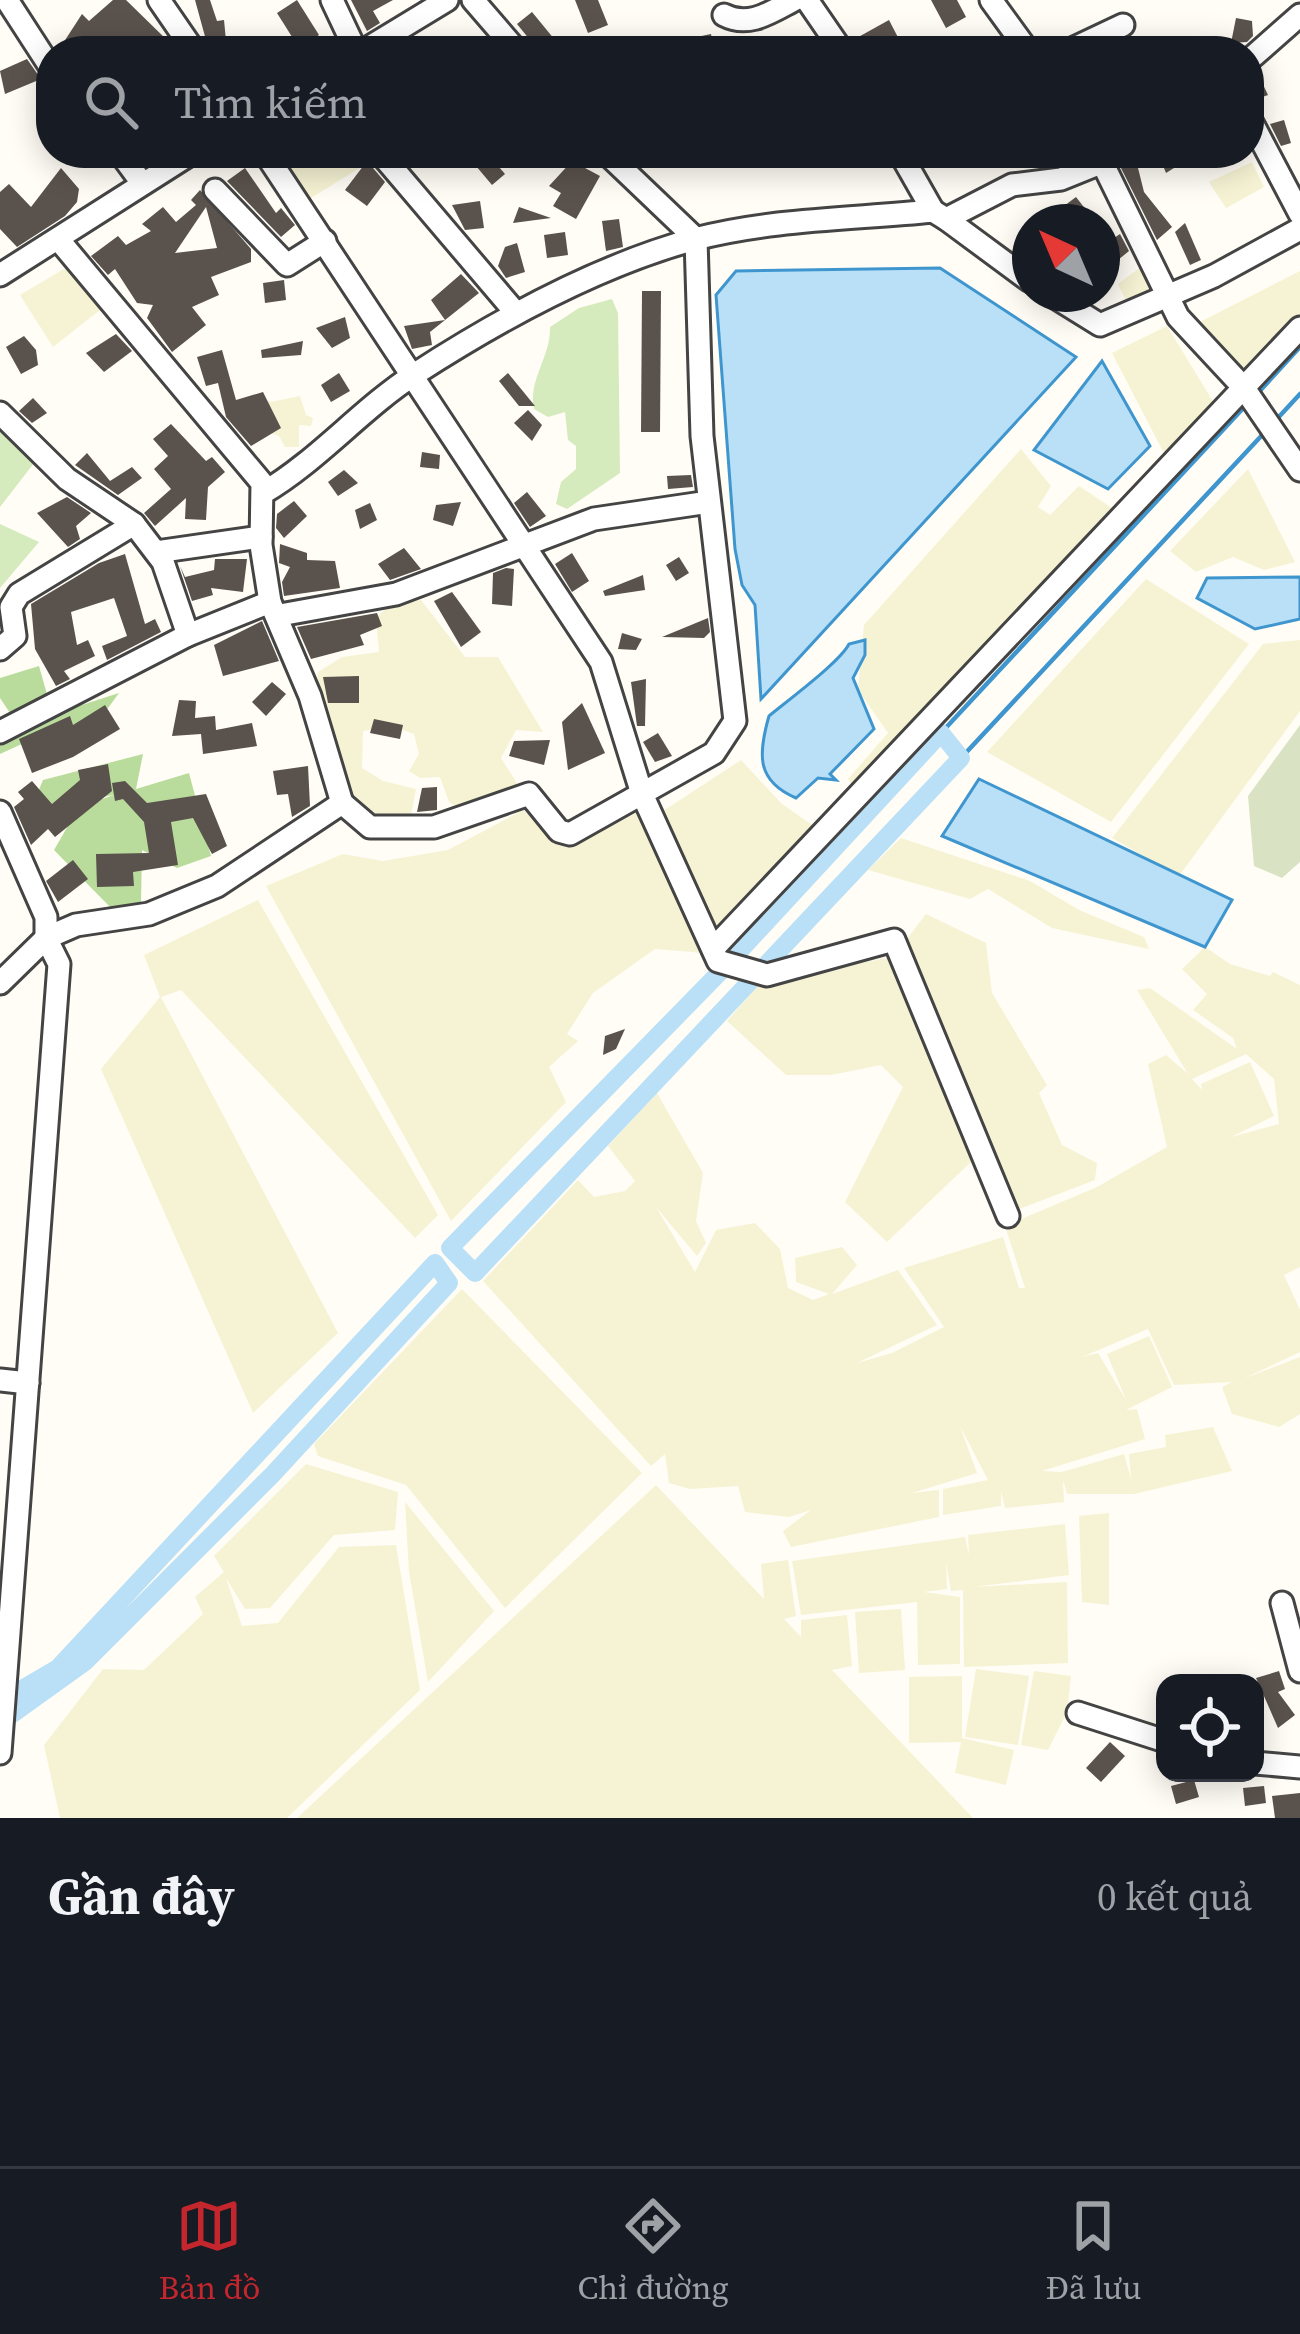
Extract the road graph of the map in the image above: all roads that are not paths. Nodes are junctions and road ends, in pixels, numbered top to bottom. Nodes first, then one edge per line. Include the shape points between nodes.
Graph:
1 (7, 0) edge
2 (159, 0) edge
3 (332, 0) edge
4 (447, 0) edge
5 (473, 0) edge
6 (794, 0) edge
7 (807, 0) edge
8 (991, 0) edge
9 (1298, 8) edge
10 (724, 14) dead end
11 (1123, 25) dead end
12 (184, 36) edge
13 (352, 36) edge
14 (386, 36) edge
15 (504, 36) edge
16 (832, 36) edge
17 (1017, 36) edge
18 (1100, 36) edge
19 (36, 45) edge
20 (1264, 45) edge
21 (1264, 146) edge
22 (131, 168) edge
23 (167, 168) edge
24 (275, 168) edge
25 (393, 168) edge
26 (621, 168) edge
27 (909, 168) edge
28 (1080, 168) edge
29 (1105, 168) edge
30 (142, 183) junction
31 (215, 190) dead end
32 (1300, 214) edge
33 (939, 215) junction
34 (1300, 229) edge
35 (58, 239) junction
36 (696, 239) junction
37 (325, 241) junction
38 (1012, 267) edge
39 (0, 274) edge
40 (1168, 297) junction
41 (1079, 312) edge
42 (516, 313) junction
43 (1300, 328) edge
44 (409, 378) junction
45 (1246, 393) junction
46 (0, 413) edge
47 (1300, 470) edge
48 (263, 493) junction
49 (709, 502) junction
50 (134, 524) junction
51 (261, 536) junction
52 (523, 542) junction
53 (156, 551) junction
54 (275, 609) junction
55 (188, 635) junction
56 (0, 650) edge
57 (0, 732) edge
58 (642, 794) junction
59 (342, 803) junction
60 (0, 812) edge
61 (22, 863) junction
62 (0, 874) edge
63 (46, 938) junction
64 (716, 955) junction
65 (0, 983) edge
66 (1008, 1216) dead end
67 (0, 1381) edge
68 (28, 1383) junction
69 (0, 1431) edge
70 (24, 1434) junction
71 (1282, 1604) dead end
72 (1300, 1671) edge
73 (4, 1679) edge
74 (1078, 1713) dead end
75 (1156, 1738) edge
76 (1, 1740) edge
77 (0, 1753) edge
78 (1264, 1764) edge
79 (1300, 1767) edge

1 - 19 street
2 - 12 street
3 - 13 street
4 - 14 street
5 - 15 street
6 - 10 street via 757,19
7 - 16 street
8 - 17 street
9 - 20 street
11 - 18 street
21 - 32 street
22 - 30 street
23 - 30 street
24 - 37 street
25 - 42 street
26 - 36 street
27 - 33 street
28 - 33 street
29 - 40 street
30 - 35 street
31 - 37 street via 287,266
33 - 36 street
33 - 38 street
34 - 40 street
35 - 39 street
35 - 48 street via 218,426
36 - 42 street
36 - 49 street
37 - 44 street
40 - 41 street via 1100,325
40 - 45 street
42 - 44 street
43 - 45 street
44 - 48 street
44 - 52 street
45 - 47 street
45 - 64 street
46 - 50 street via 67,479
48 - 51 street
49 - 52 street via 594,519
49 - 58 street via 735,722 715,753
50 - 53 street
50 - 56 street via 19,594 11,607 15,636
51 - 53 street
51 - 54 street
52 - 54 street via 396,595
52 - 58 street via 607,674
53 - 55 street
54 - 55 street
54 - 59 street
55 - 57 street
58 - 59 street via 570,834 530,794 434,827 370,827
58 - 64 street
59 - 63 street via 217,886 149,914
60 - 61 street
61 - 62 street
61 - 63 street via 46,916
63 - 65 street
63 - 68 street via 59,964
64 - 66 street via 762,975 894,940
67 - 68 street
68 - 70 street
69 - 70 street
70 - 73 street
71 - 72 street
73 - 76 street
74 - 75 street
76 - 77 street
78 - 79 street

